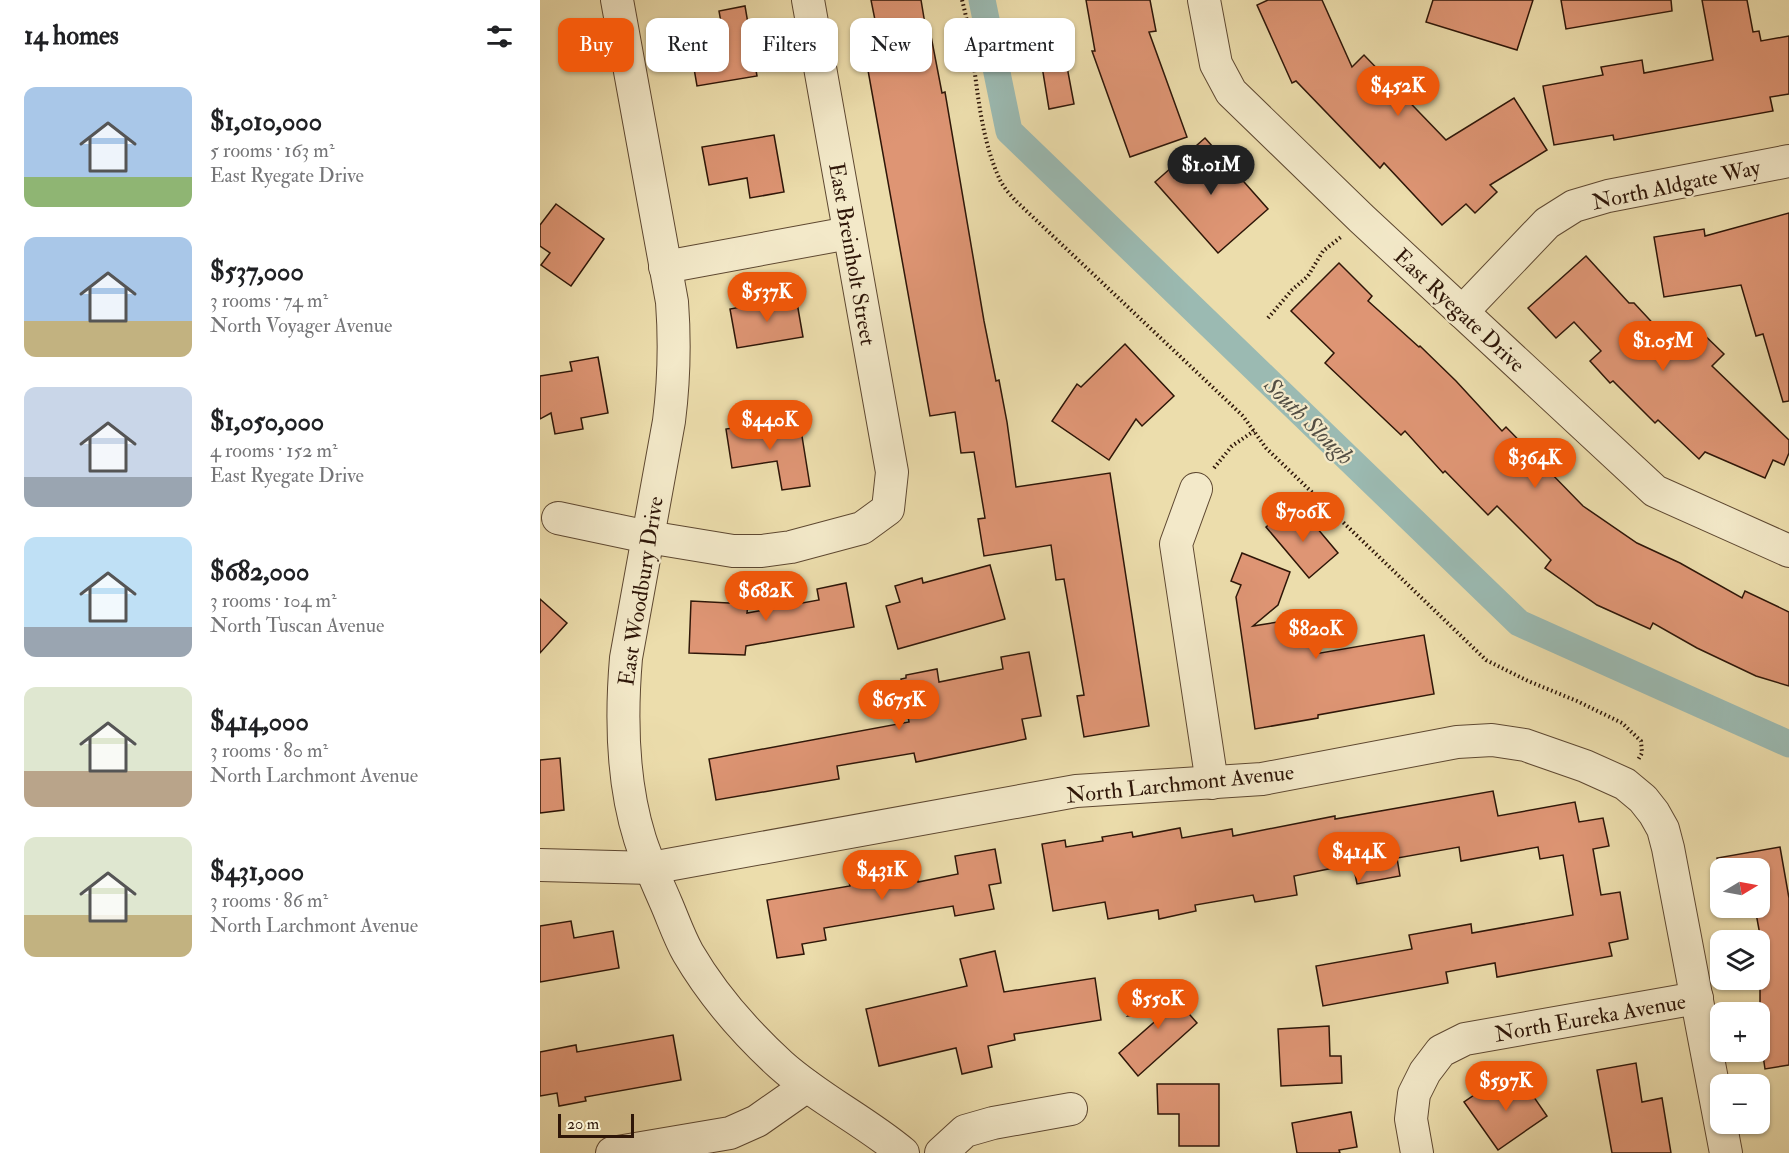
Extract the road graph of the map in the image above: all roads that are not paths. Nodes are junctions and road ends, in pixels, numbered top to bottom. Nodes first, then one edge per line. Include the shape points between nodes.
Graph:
1 (617, 0) edge
2 (808, 0) edge
3 (1204, 0) edge
4 (1789, 161) edge
5 (849, 233) junction
6 (665, 267) junction
7 (1462, 312) junction
8 (1196, 489) road end
9 (558, 518) dead end
10 (648, 537) junction
11 (1789, 551) edge
12 (1212, 783) junction
13 (540, 865) edge
14 (651, 868) junction
15 (1696, 998) junction
16 (807, 1086) junction
17 (1071, 1109) dead end
18 (612, 1153) edge
19 (903, 1153) edge
20 (941, 1153) edge
21 (1417, 1153) edge
22 (1726, 1153) edge

1 - 6 street, East Woodbury Drive
2 - 5 street, East Breinholt Street
3 - 7 street, East Ryegate Drive via 1216,64 1231,92
4 - 7 street, North Aldgate Way via 1574,206 1547,223
5 - 6 street
5 - 10 street, East Breinholt Street via 892,472 888,509 862,528 762,551 732,551
6 - 10 street, East Woodbury Drive via 674,332 672,392
7 - 11 street, East Ryegate Drive via 1655,491
8 - 12 street via 1176,544
9 - 10 street
10 - 14 street, East Woodbury Drive via 626,658 624,735 627,777
12 - 14 street, North Larchmont Avenue via 1076,791
12 - 15 street, North Larchmont Avenue via 1262,778 1457,742 1492,740 1525,745 1586,766 1625,784 1643,799 1663,829
13 - 14 street, North Larchmont Avenue
14 - 16 street, East Woodbury Drive via 688,952 721,1001 761,1046
15 - 21 street, North Eureka Avenue via 1465,1039 1441,1051 1414,1094 1411,1119
15 - 22 street, North Larchmont Avenue
16 - 18 street via 757,1121 730,1133
16 - 19 street, East Woodbury Drive
17 - 20 street via 965,1131

